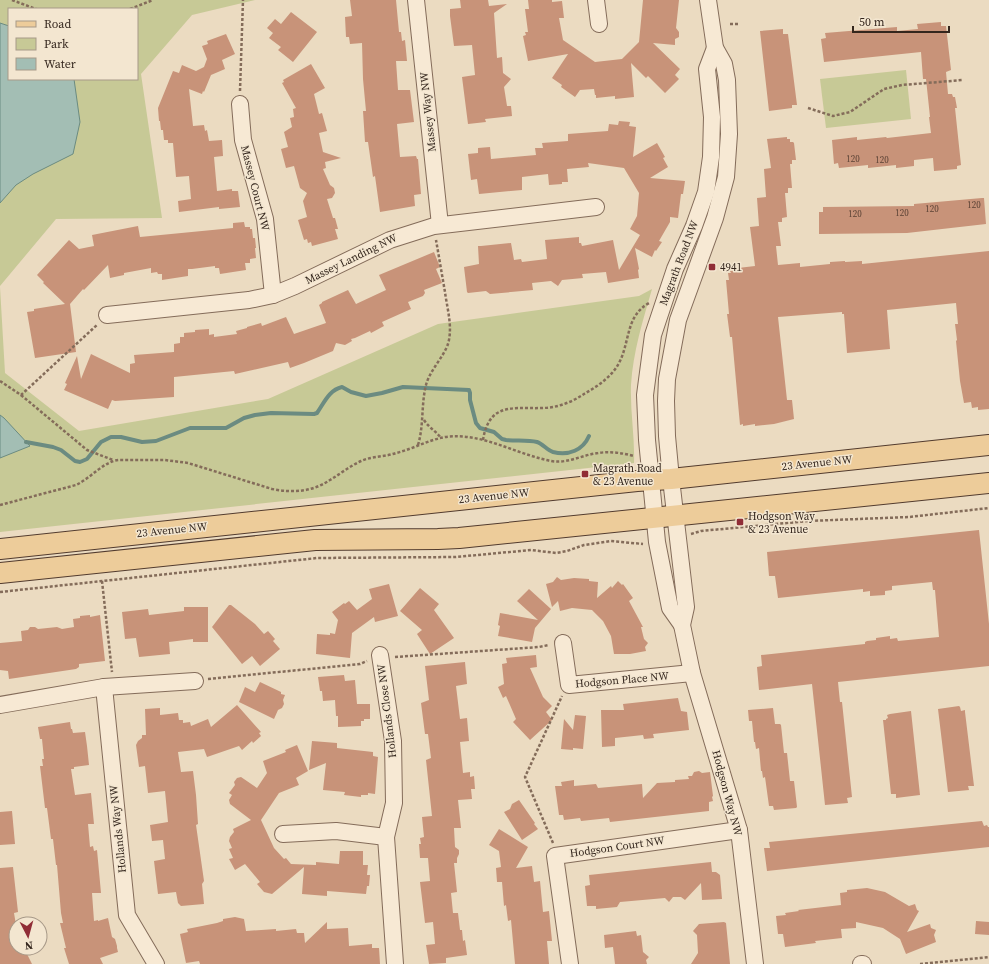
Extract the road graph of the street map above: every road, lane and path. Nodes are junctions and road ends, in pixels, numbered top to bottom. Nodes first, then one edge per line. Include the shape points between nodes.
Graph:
1 (12, 0) edge
2 (153, 0) edge
3 (243, 0) edge
4 (416, 0) edge
5 (596, 0) edge
6 (708, 0) edge
7 (33, 8) edge
8 (133, 8) edge
9 (599, 24) dead end
10 (730, 24) dead end
11 (739, 24) dead end
12 (715, 48) junction
13 (963, 80) dead end
14 (240, 104) joint
15 (808, 108) dead end
16 (596, 207) dead end
17 (437, 225) junction
18 (273, 295) junction
19 (651, 302) dead end
20 (107, 315) joint
21 (0, 381) edge
22 (21, 395) junction
23 (423, 418) junction
24 (441, 438) junction
25 (484, 439) junction
26 (418, 445) junction
27 (989, 445) edge
28 (634, 456) dead end
29 (113, 460) junction
30 (671, 479) junction
31 (651, 480) junction
32 (989, 483) edge
33 (0, 505) edge
34 (675, 515) junction
35 (655, 518) junction
36 (0, 549) edge
37 (0, 573) edge
38 (0, 592) edge
39 (682, 625) junction
40 (563, 642) dead end
41 (380, 655) dead end
42 (692, 673) junction
43 (195, 681) dead end
44 (569, 685) junction
45 (109, 686) junction
46 (0, 705) edge
47 (739, 830) junction
48 (283, 834) dead end
49 (386, 837) junction
50 (556, 856) junction
51 (989, 957) edge
52 (156, 964) edge
53 (395, 964) edge
54 (570, 964) edge
55 (755, 964) edge
56 (920, 964) edge

1 - 7 path
2 - 8 path
3 - 14 path
4 - 17 street, Massey Way NW
5 - 9 street
6 - 12 street, Magrath Road NW
10 - 11 path
12 - 30 street, Magrath Road NW via 724,64 727,80 728,161 720,204 683,306 670,360 666,413
12 - 31 street, Magrath Road NW via 707,69 712,117 711,157 706,192 666,294 653,335 650,355 645,395
13 - 15 path via 884,89 850,112 833,116
14 - 18 street, Massey Court NW via 243,140 265,219
16 - 17 street, Massey Landing NW
17 - 18 street, Massey Landing NW via 390,240
17 - 23 path via 449,331 447,345 427,382
18 - 20 street, Massey Landing NW via 249,300
19 - 25 path via 636,313 615,370 596,386 562,404 544,408 518,407 501,411 491,418
20 - 22 path
21 - 22 path
22 - 29 path via 87,450
23 - 24 path
23 - 26 path
24 - 25 path via 458,436
24 - 26 path
25 - 28 path via 551,461 573,460 604,452
26 - 29 path via 396,454 362,460 329,481 296,492 272,489 188,463 165,460
27 - 30 main road, 23 Avenue NW
29 - 33 path via 76,485
30 - 31 main road, 23 Avenue NW
30 - 34 street, Hodgson Way NW
31 - 35 street, Hodgson Way NW
31 - 36 main road, 23 Avenue NW
32 - 34 main road
34 - 35 main road
34 - 39 street, Hodgson Way NW via 686,607
35 - 37 main road via 438,539 315,540
35 - 39 street, Hodgson Way NW via 670,608
38 - 45 path via 102,581
39 - 42 street, Hodgson Way NW
40 - 44 street, Hodgson Place NW
41 - 49 street, Hollands Close NW via 393,741 394,803
42 - 44 street, Hodgson Place NW
42 - 47 street, Hodgson Way NW
43 - 45 street
44 - 50 path via 525,777 553,842
45 - 46 street
45 - 52 street, Hollands Way NW via 127,914
47 - 50 street, Hodgson Court NW
47 - 55 street, Hodgson Way NW
48 - 49 street via 336,832
49 - 53 street, Hollands Close NW
50 - 54 street, Hodgson Court NW
51 - 56 path

